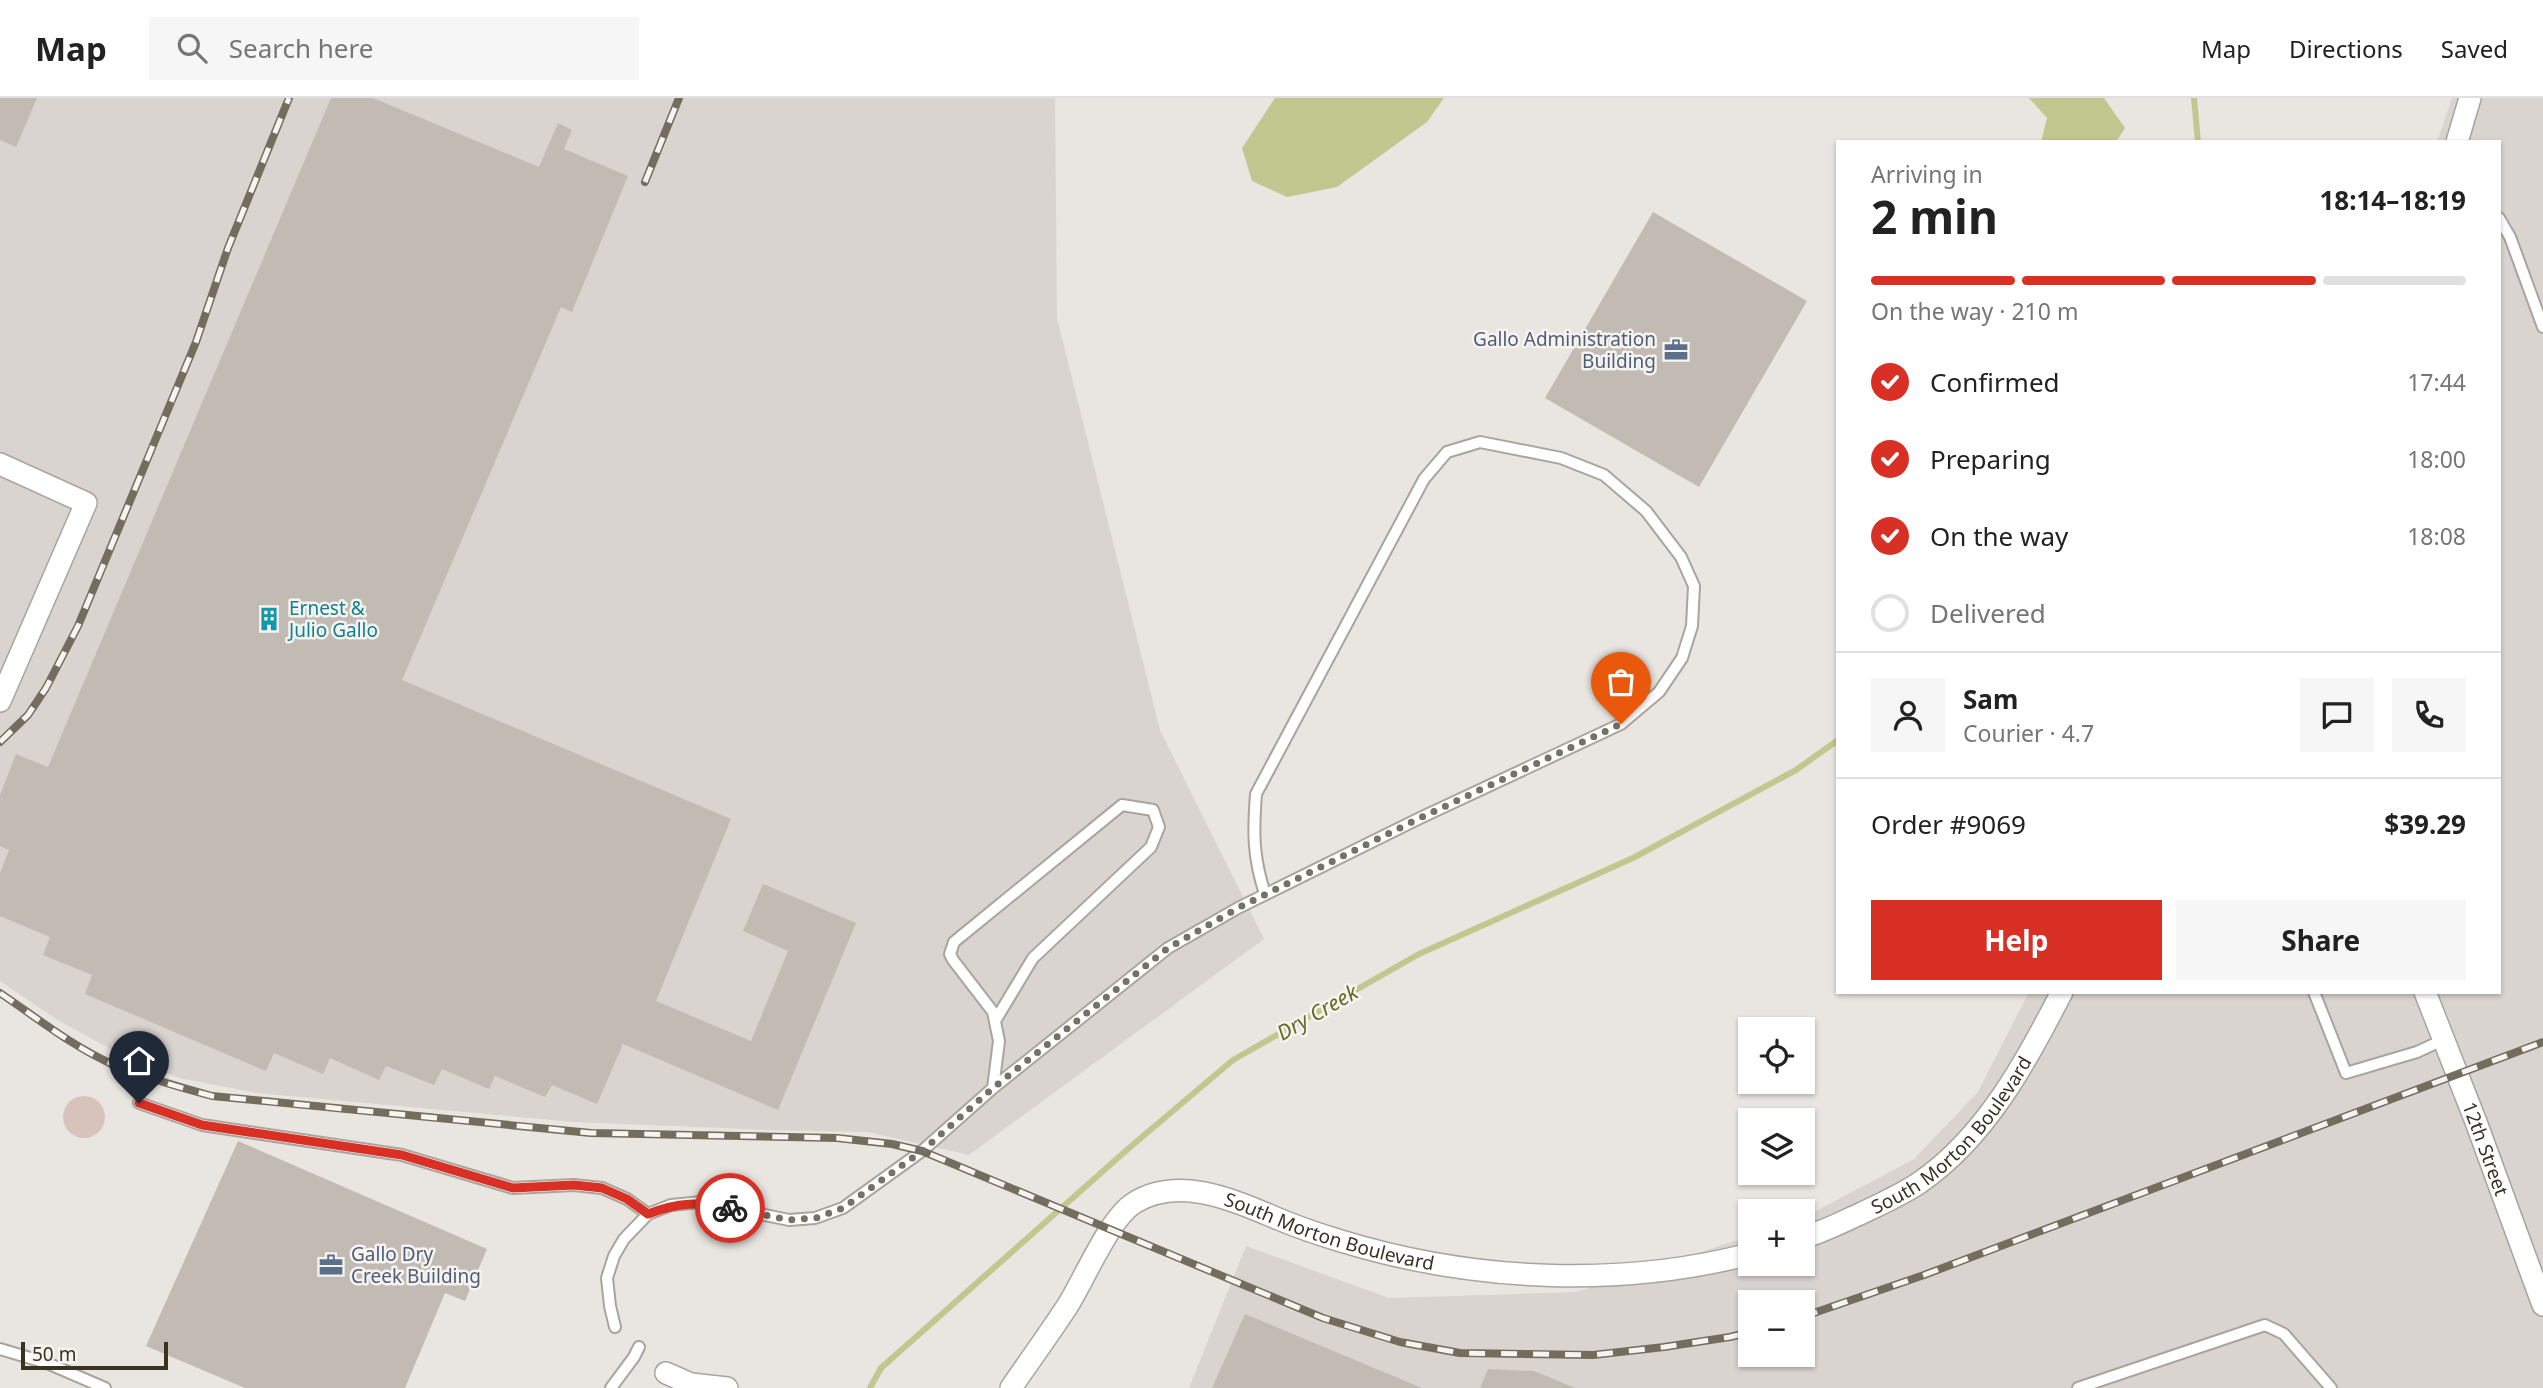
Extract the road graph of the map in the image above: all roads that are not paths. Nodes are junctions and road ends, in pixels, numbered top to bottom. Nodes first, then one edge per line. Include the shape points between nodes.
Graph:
1 (2470, 98) edge
2 (2458, 140) edge
3 (2501, 221) edge
4 (2543, 327) edge
5 (0, 464) edge
6 (0, 701) edge
7 (1265, 894) junction
8 (2061, 994) edge
9 (2315, 994) edge
10 (2426, 994) edge
11 (995, 1021) junction
12 (2444, 1040) junction
13 (993, 1088) junction
14 (139, 1103) dead end
15 (648, 1214) junction
16 (1815, 1233) edge
17 (1738, 1257) edge
18 (2543, 1305) edge
19 (615, 1327) dead end
20 (639, 1347) dead end
21 (0, 1349) edge
22 (666, 1373) dead end
23 (105, 1388) edge
24 (611, 1388) edge
25 (727, 1388) edge
26 (1012, 1388) edge
27 (2078, 1388) edge
28 (2331, 1388) edge

1 - 2 street
3 - 4 lane
5 - 6 street via 86,503
7 - 7 lane via 1253,834 1256,794 1424,480 1447,452 1480,443 1561,458 1604,475 1646,511 1681,557 1693,586 1692,626 1682,658 1659,692 1621,724
7 - 13 lane via 1168,948
8 - 16 street, South Morton Boulevard via 2003,1096 1958,1151 1908,1189
9 - 12 lane via 2346,1073
10 - 12 street, 12th Street
11 - 11 lane via 1033,958 1151,847 1159,827 1153,810 1122,805 954,942 953,960
11 - 13 lane via 999,1041
12 - 18 street, 12th Street
13 - 15 lane via 868,1192 816,1218 789,1220 702,1202 671,1205
14 - 15 lane via 202,1125 402,1155 513,1188 602,1188
15 - 19 lane via 624,1239 607,1278
17 - 26 street, South Morton Boulevard via 1650,1273 1487,1271 1366,1249 1222,1198 1164,1191 1137,1201 1118,1219 1069,1304
20 - 24 lane
21 - 23 lane
22 - 25 street via 691,1384
27 - 28 lane via 2265,1325 2284,1334

